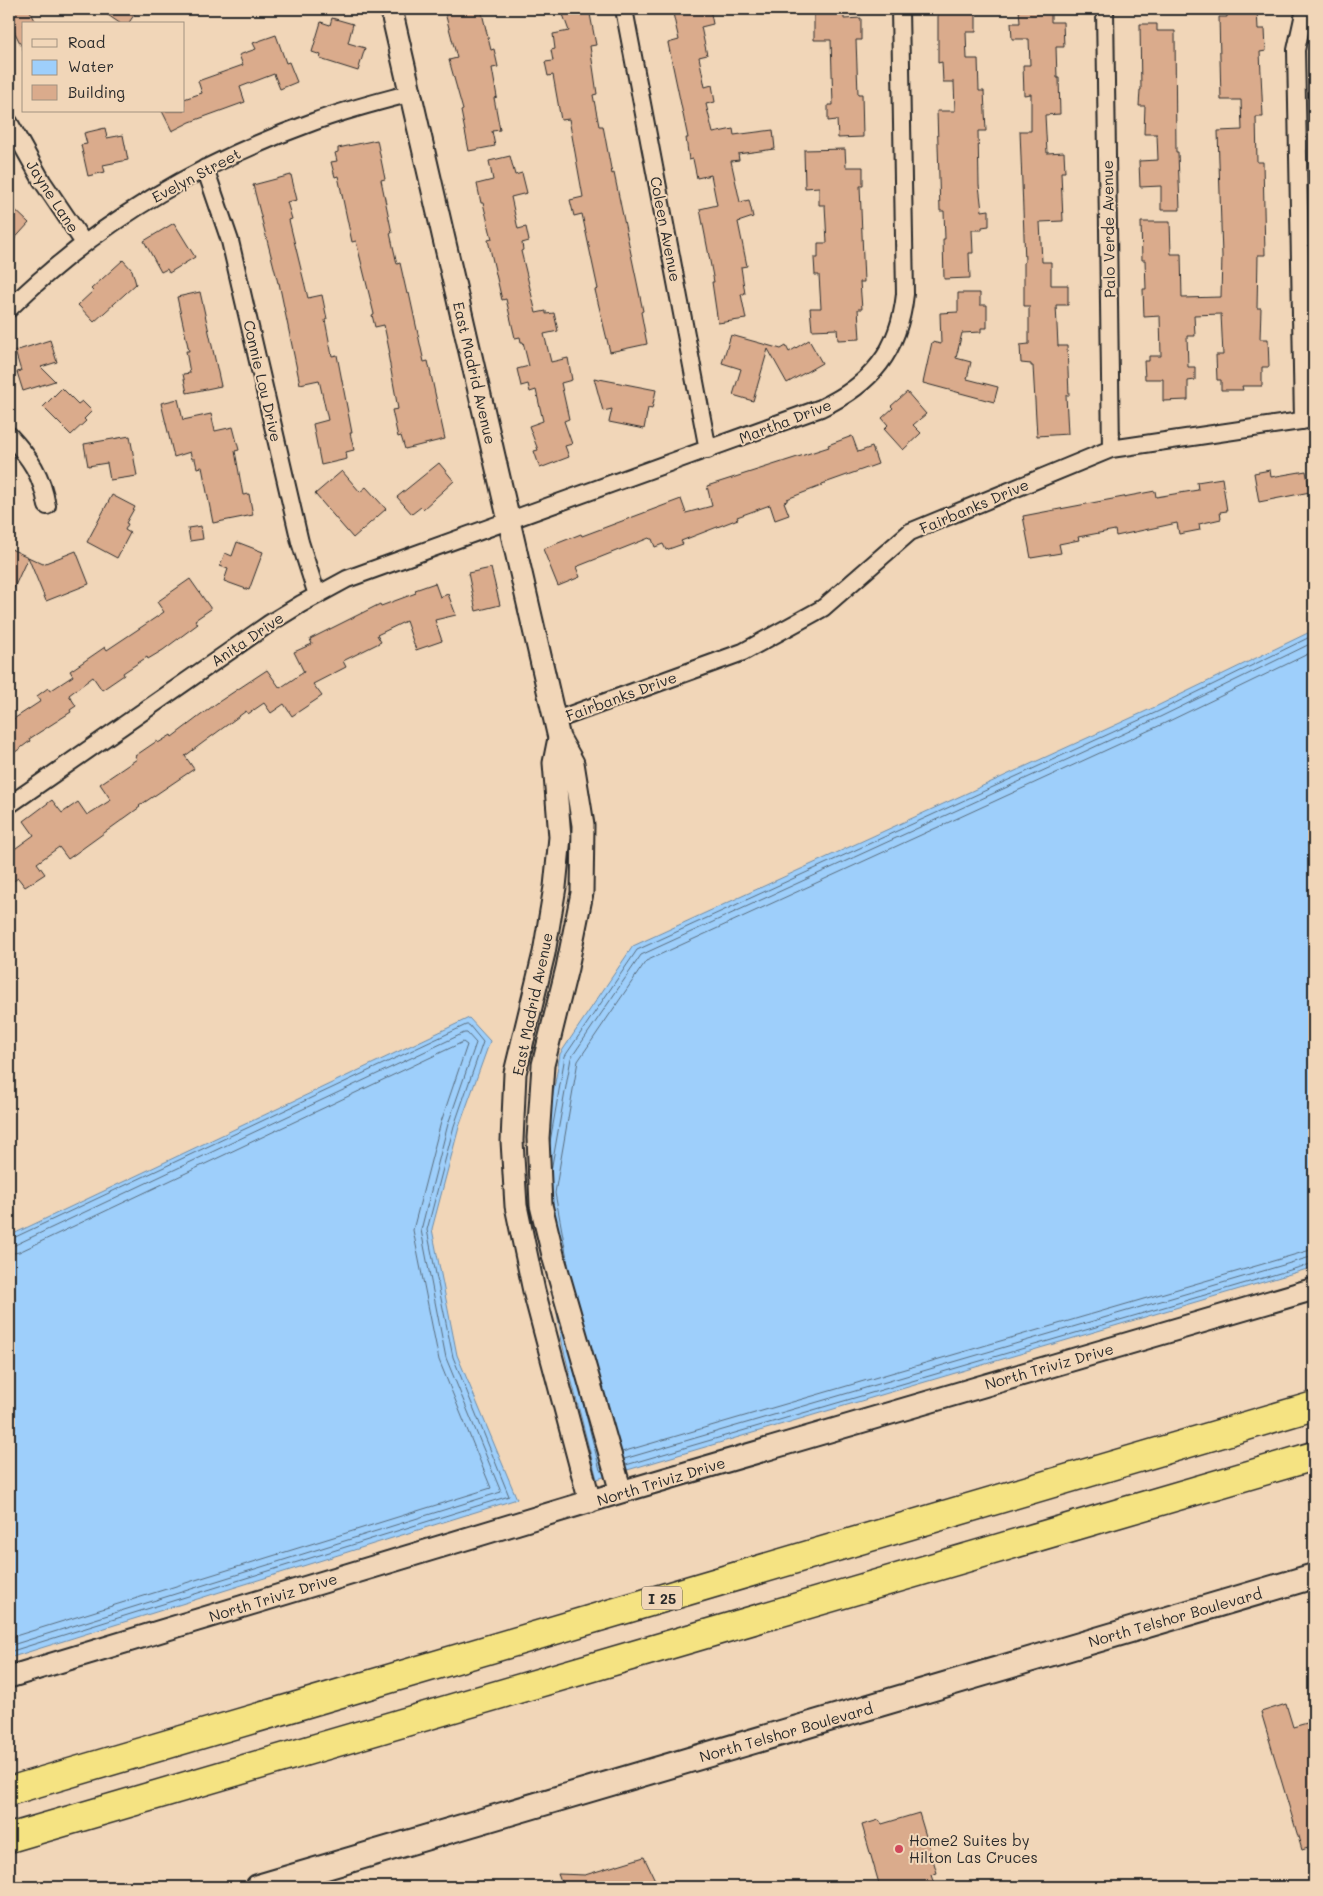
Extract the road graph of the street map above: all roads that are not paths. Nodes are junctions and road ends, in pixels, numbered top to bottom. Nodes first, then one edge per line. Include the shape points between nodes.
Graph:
1 (392, 9) edge
2 (624, 9) edge
3 (900, 9) edge
4 (1105, 9) edge
5 (1305, 9) edge
6 (411, 93) junction
7 (9, 122) edge
8 (205, 168) junction
9 (84, 243) junction
10 (9, 309) edge
11 (1309, 420) edge
12 (9, 435) edge
13 (1111, 448) junction
14 (708, 450) junction
15 (47, 506) dead end
16 (509, 520) junction
17 (316, 595) junction
18 (558, 729) junction
19 (9, 805) edge
20 (1314, 1289) edge
21 (1314, 1406) edge
22 (1314, 1456) edge
23 (620, 1492) junction
24 (590, 1502) junction
25 (1314, 1576) edge
26 (9, 1677) edge
27 (9, 1791) edge
28 (9, 1838) edge
29 (258, 1887) edge

1 - 6 street, East Madrid Avenue
2 - 14 street, Coleen Avenue
3 - 14 street, Martha Drive via 905,282 896,336 873,372 850,394 822,408
4 - 13 street, Palo Verde Avenue
5 - 11 street via 1296,50
6 - 8 street, Evelyn Street via 313,122
6 - 16 street, East Madrid Avenue
7 - 9 street, Jayne Lane via 42,181
8 - 9 street, Evelyn Street
8 - 17 street, Connie Lou Drive via 230,241 300,542
9 - 10 street, Evelyn Street
11 - 13 street, Fairbanks Drive
12 - 15 street via 32,462
13 - 18 street, Fairbanks Drive via 910,532 823,608 743,652
14 - 16 street, Martha Drive
16 - 17 street, Anita Drive via 364,572
16 - 18 street, East Madrid Avenue
17 - 19 street, Anita Drive via 270,623
18 - 23 street, East Madrid Avenue via 573,763 583,825 582,894 543,1064 538,1138 542,1205 554,1259
18 - 24 street, East Madrid Avenue via 554,763 560,837 555,887 544,953 515,1073 512,1141 516,1206 534,1292
20 - 23 street, North Triviz Drive
21 - 27 highway, I 25
22 - 28 highway
23 - 24 street, North Triviz Drive
24 - 26 street, North Triviz Drive
25 - 29 main road, North Telshor Boulevard

